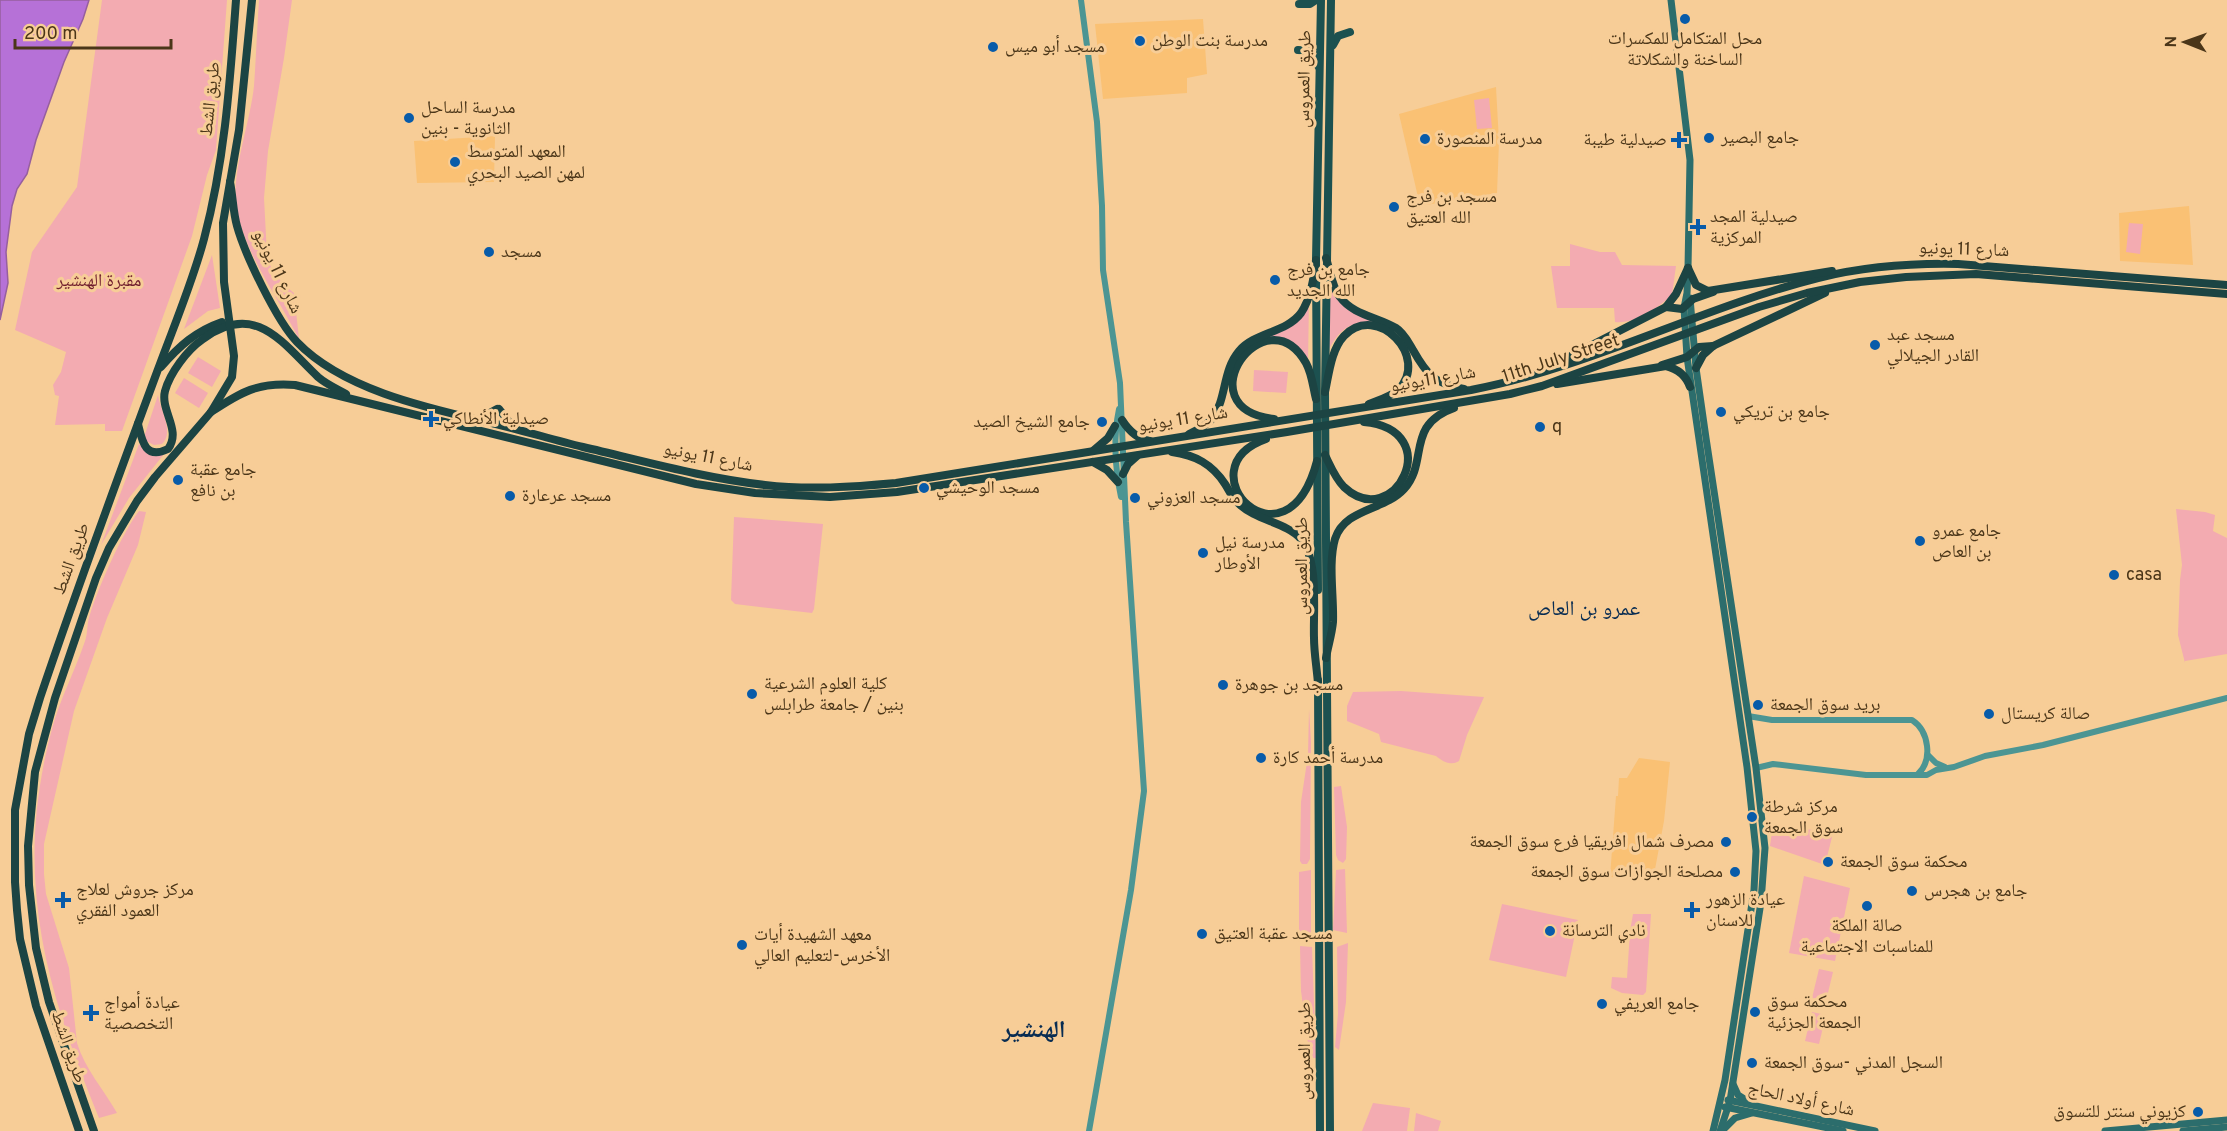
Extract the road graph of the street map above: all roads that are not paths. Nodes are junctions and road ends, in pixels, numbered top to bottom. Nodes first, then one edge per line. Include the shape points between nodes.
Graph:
1 (236, 0) edge
2 (252, 0) edge
3 (1081, 0) edge
4 (1316, 0) edge
5 (1321, 0) edge
6 (1331, 0) edge
7 (1671, 0) edge
8 (1299, 4) dead end
9 (1350, 32) dead end
10 (1298, 50) dead end
11 (1329, 76) junction
12 (1320, 78) junction
13 (230, 182) junction
14 (1326, 258) junction
15 (1316, 260) junction
16 (1688, 268) junction
17 (1859, 270) junction
18 (1860, 282) junction
19 (2227, 285) edge
20 (1719, 291) junction
21 (1676, 294) junction
22 (2227, 294) edge
23 (1689, 297) junction
24 (1666, 307) junction
25 (1684, 308) junction
26 (1710, 325) joint
27 (1664, 330) joint
28 (298, 343) junction
29 (1695, 359) junction
30 (1659, 366) junction
31 (157, 372) junction
32 (1526, 378) junction
33 (1542, 386) junction
34 (1690, 387) junction
35 (1471, 390) junction
36 (1325, 392) junction
37 (355, 399) junction
38 (1316, 399) junction
39 (1473, 401) junction
40 (1354, 409) junction
41 (211, 412) junction
42 (1306, 417) joint
43 (477, 420) junction
44 (1283, 421) junction
45 (1349, 421) junction
46 (1119, 423) junction
47 (138, 424) junction
48 (518, 430) junction
49 (1287, 432) junction
50 (1185, 437) junction
51 (1154, 442) junction
52 (1119, 448) junction
53 (1154, 452) junction
54 (1088, 453) junction
55 (1141, 454) junction
56 (1325, 454) junction
57 (1119, 457) junction
58 (636, 460) junction
59 (1317, 461) junction
60 (1093, 462) junction
61 (635, 470) junction
62 (1120, 478) junction
63 (882, 489) junction
64 (1326, 658) junction
65 (1742, 677) junction
66 (1733, 679) junction
67 (1318, 684) junction
68 (2227, 698) edge
69 (1748, 716) junction
70 (1928, 755) junction
71 (1954, 767) junction
72 (1756, 768) junction
73 (1918, 774) junction
74 (1733, 1074) junction
75 (1721, 1102) junction
76 (1729, 1104) junction
77 (1758, 1109) junction
78 (2227, 1120) edge
79 (2227, 1127) edge
80 (79, 1131) edge
81 (94, 1131) edge
82 (1089, 1131) edge
83 (1320, 1131) edge
84 (1330, 1131) edge
85 (1713, 1131) edge
86 (1721, 1131) edge
87 (1843, 1131) edge
88 (1875, 1131) edge
89 (2105, 1131) edge
90 (2183, 1131) edge

1 - 31 highway, طريق الشط via 218,178 187,294
2 - 13 highway, طريق الشط via 241,119
3 - 46 street via 1097,122 1103,270 1117,356
4 - 8 main road
5 - 12 main road, طريق العمروس
6 - 11 main road, طريق العمروس
7 - 16 main road via 1690,160
9 - 11 main road via 1334,41
10 - 12 main road via 1314,52
11 - 14 main road, طريق العمروس
12 - 15 main road, طريق العمروس
13 - 28 highway, شارع 11 يونيو via 239,235 276,311
13 - 41 highway, طريق الشط via 222,241 234,367 232,378
14 - 35 highway via 1334,286 1349,306 1399,330 1426,372 1437,381
14 - 36 main road, طريق العمروس
15 - 38 main road, طريق العمروس
15 - 50 highway via 1302,311 1288,324 1241,348 1230,364 1213,417
16 - 20 highway via 1700,288
16 - 21 highway
16 - 23 main road
17 - 19 highway, شارع 11 يونيو via 1958,264
17 - 20 highway via 1819,272
17 - 27 highway, شارع 11 يونيو via 1797,284
18 - 22 highway, شارع 11 يونيو via 1976,274
18 - 26 highway, شارع 11 يونيو via 1788,298
18 - 29 highway via 1824,294 1713,346
20 - 23 highway
21 - 23 highway
21 - 24 highway
23 - 25 highway
23 - 29 main road
24 - 25 highway
24 - 32 highway
25 - 29 main road
26 - 33 highway, 11th July Street
27 - 32 highway, شارع 11يونيو
28 - 31 highway via 265,324 224,322 186,341
28 - 43 highway, شارع 11 يونيو via 329,366 370,388
29 - 30 highway
29 - 34 main road
29 - 65 main road
30 - 33 highway
30 - 34 highway via 1679,371
31 - 47 highway, طريق الشط
32 - 35 highway, شارع 11يونيو
33 - 39 highway, 11th July Street
34 - 66 main road
35 - 40 highway, شارع 11يونيو
36 - 40 highway via 1335,348 1344,335 1357,327 1385,328 1404,348 1408,363 1405,377 1400,388 1389,396
36 - 56 main road, طريق العمروس
37 - 41 highway, شارع 11 يونيو via 295,385 270,384 248,389
37 - 47 highway via 325,382 278,336 257,326 243,325 222,328 201,340 176,370 165,394 172,435 168,449 157,452 146,448
37 - 61 highway, شارع 11 يونيو
38 - 44 highway via 1306,364 1295,349 1274,342 1251,347 1234,369 1235,395 1251,414
38 - 59 main road, طريق العمروس
39 - 45 highway, 11th July Street
39 - 64 highway via 1448,410 1426,427 1411,479 1403,490 1341,527 1333,553 1333,624
40 - 42 highway, شارع 11يونيو
41 - 81 highway, طريق الشط via 155,477 109,548 55,698 35,772 28,846 36,948 49,1002
42 - 44 highway, شارع 11 يونيو
43 - 48 highway, شارع 11 يونيو
43 - 48 highway via 498,409
44 - 50 highway, شارع 11 يونيو
45 - 49 highway, شارع 11 يونيو
45 - 56 highway via 1384,426 1401,440 1408,462 1398,487 1371,498 1356,495 1343,486
46 - 51 highway via 1138,438
46 - 52 street
46 - 54 highway via 1103,443
47 - 80 highway, طريق الشط via 40,698 15,810 20,939 36,1006
48 - 58 highway, شارع 11 يونيو
49 - 53 highway, شارع 11 يونيو
49 - 59 highway via 1253,444 1238,458 1233,471 1235,485 1249,507 1274,514 1288,510 1307,490
50 - 51 highway, شارع 11 يونيو
51 - 52 highway, شارع 11 يونيو
52 - 54 highway, شارع 11 يونيو
52 - 57 street
53 - 55 highway, شارع 11 يونيو
53 - 67 highway via 1199,459 1212,467 1245,510 1300,539 1312,570
54 - 63 highway, شارع 11 يونيو
55 - 57 highway, شارع 11 يونيو
55 - 62 highway
56 - 64 main road, طريق العمروس
57 - 60 highway, شارع 11 يونيو
57 - 62 street
58 - 61 highway
58 - 63 highway, شارع 11 يونيو via 767,486
59 - 67 main road, طريق العمروس
60 - 62 highway
60 - 63 highway, شارع 11 يونيو
61 - 63 highway, شارع 11 يونيو via 755,493 830,497
62 - 82 street via 1144,791
64 - 84 main road, طريق العمروس
65 - 66 main road
65 - 69 main road
66 - 75 main road via 1755,830 1756,873
67 - 83 main road, طريق العمروس
68 - 71 street via 1985,756
69 - 70 street via 1772,720 1908,718 1920,725
69 - 72 main road
70 - 71 street via 1939,765
70 - 73 street
71 - 73 street
72 - 73 street via 1773,764 1866,775
72 - 74 main road via 1764,872
74 - 76 main road
74 - 77 main road via 1738,1095
75 - 76 main road, شارع أولاد الحاج
75 - 85 main road
76 - 77 main road, شارع أولاد الحاج
76 - 86 main road
77 - 86 main road via 1735,1118
77 - 87 main road, شارع أولاد الحاج
77 - 88 main road, شارع أولاد الحاج
78 - 89 main road
79 - 90 main road

